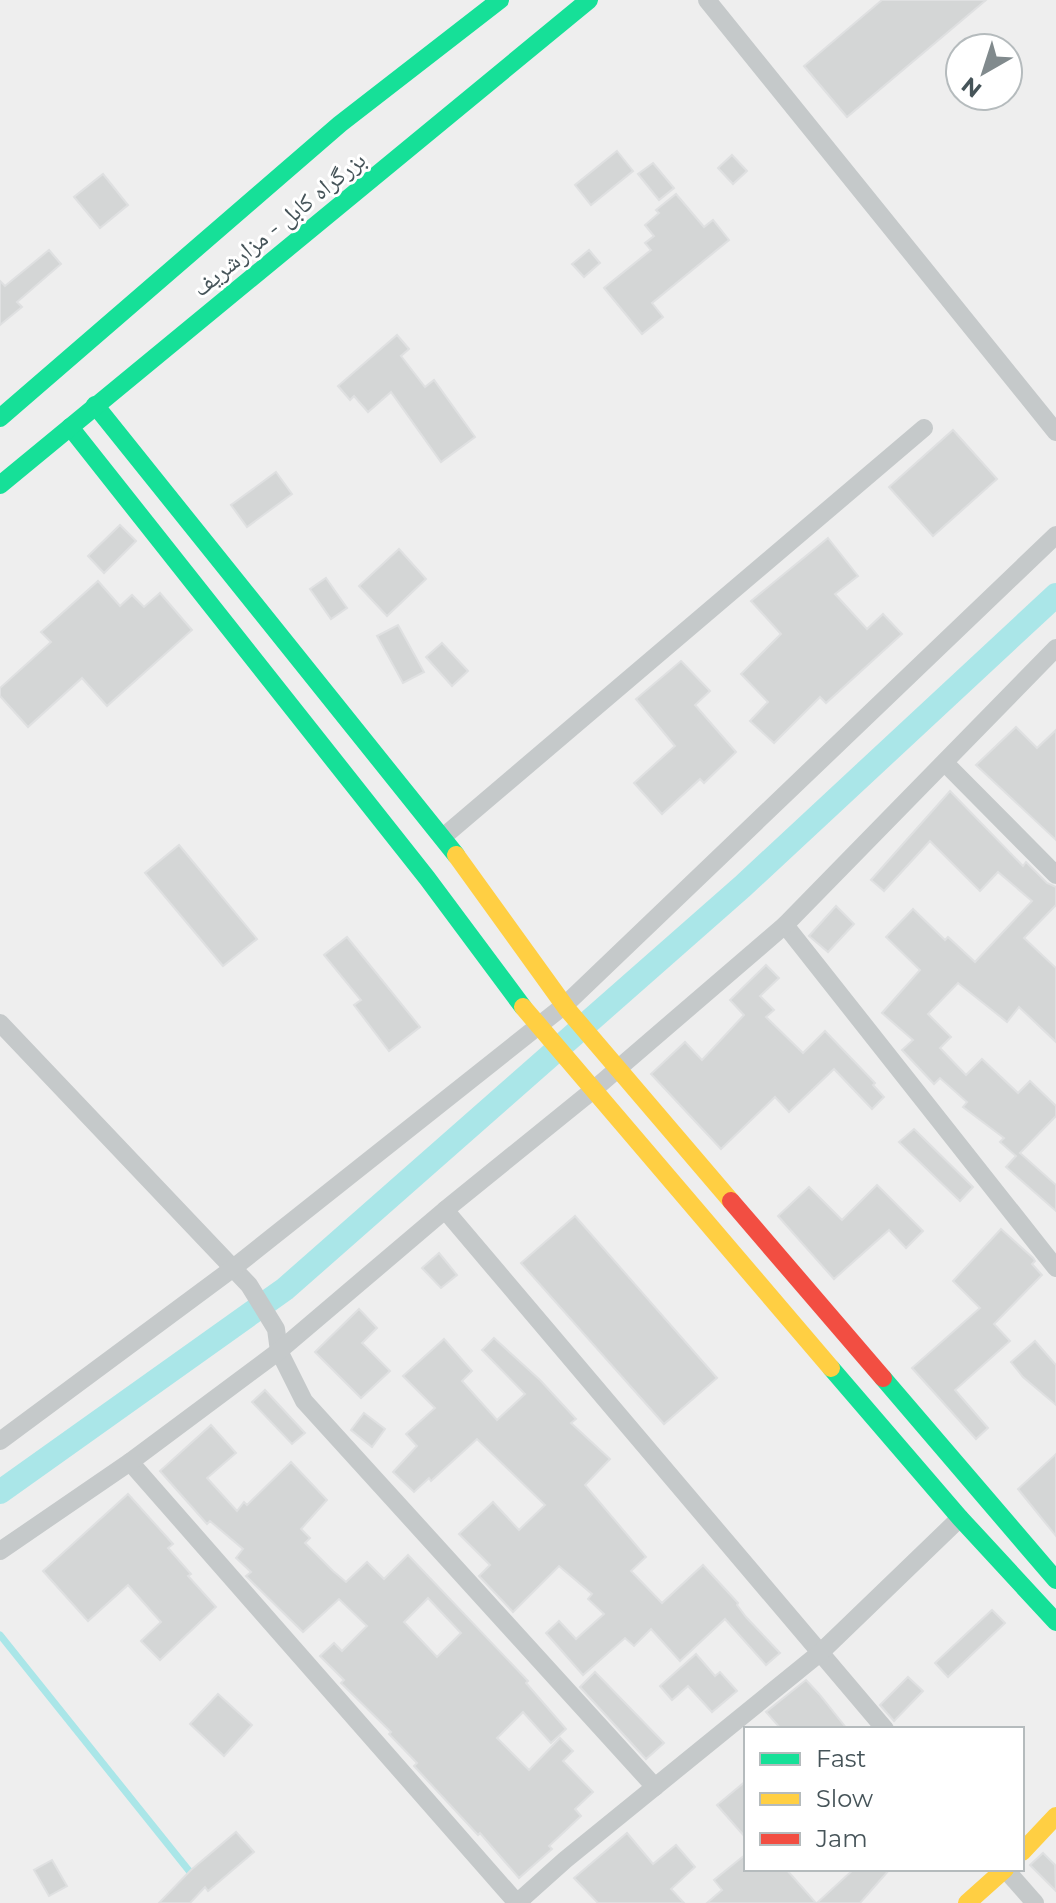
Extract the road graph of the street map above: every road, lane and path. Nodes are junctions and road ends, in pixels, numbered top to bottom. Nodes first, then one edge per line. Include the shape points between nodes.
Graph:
1 (500, 0) edge
2 (589, 0) edge
3 (707, 0) edge
4 (95, 405) junction
5 (0, 418) edge
6 (70, 427) junction
7 (924, 428) dead end
8 (1056, 432) edge
9 (0, 485) edge
10 (1056, 535) edge
11 (1056, 648) edge
12 (945, 763) junction
13 (443, 837) junction
14 (1056, 875) edge
15 (785, 925) junction
16 (566, 1006) junction
17 (0, 1023) edge
18 (542, 1031) junction
19 (617, 1065) junction
20 (592, 1090) junction
21 (445, 1210) junction
22 (1056, 1268) edge
23 (232, 1269) junction
24 (279, 1351) junction
25 (0, 1441) edge
26 (130, 1462) junction
27 (960, 1518) junction
28 (0, 1551) edge
29 (1056, 1580) edge
30 (1056, 1622) edge
31 (821, 1652) junction
32 (883, 1727) edge
33 (655, 1787) junction
34 (1056, 1816) edge
35 (1024, 1850) edge
36 (1003, 1871) edge
37 (1007, 1871) edge
38 (967, 1903) edge
39 (1035, 1903) edge

1 - 5 main road, بزرگراه کابل - مزارشریف via 340,124
2 - 4 main road, بزرگراه کابل - مزارشریف
3 - 8 street
4 - 6 main road, بزرگراه کابل - مزارشریف
4 - 13 main road
6 - 9 main road, بزرگراه کابل - مزارشریف
6 - 18 main road
7 - 13 street
10 - 16 street
11 - 12 street
12 - 14 street
12 - 15 street
13 - 16 main road
15 - 19 street
15 - 22 street
16 - 18 street
16 - 19 main road
17 - 23 street
18 - 20 main road
18 - 23 street
19 - 20 street
19 - 29 main road
20 - 21 street
20 - 27 main road
21 - 24 street
21 - 31 street
23 - 24 street via 249,1285 276,1329
23 - 25 street
24 - 26 street
24 - 33 street via 304,1401
26 - 28 street
26 - 33 street via 517,1903
27 - 30 main road
27 - 31 street
31 - 32 street
31 - 33 street
34 - 35 main road
36 - 38 main road
37 - 39 street

